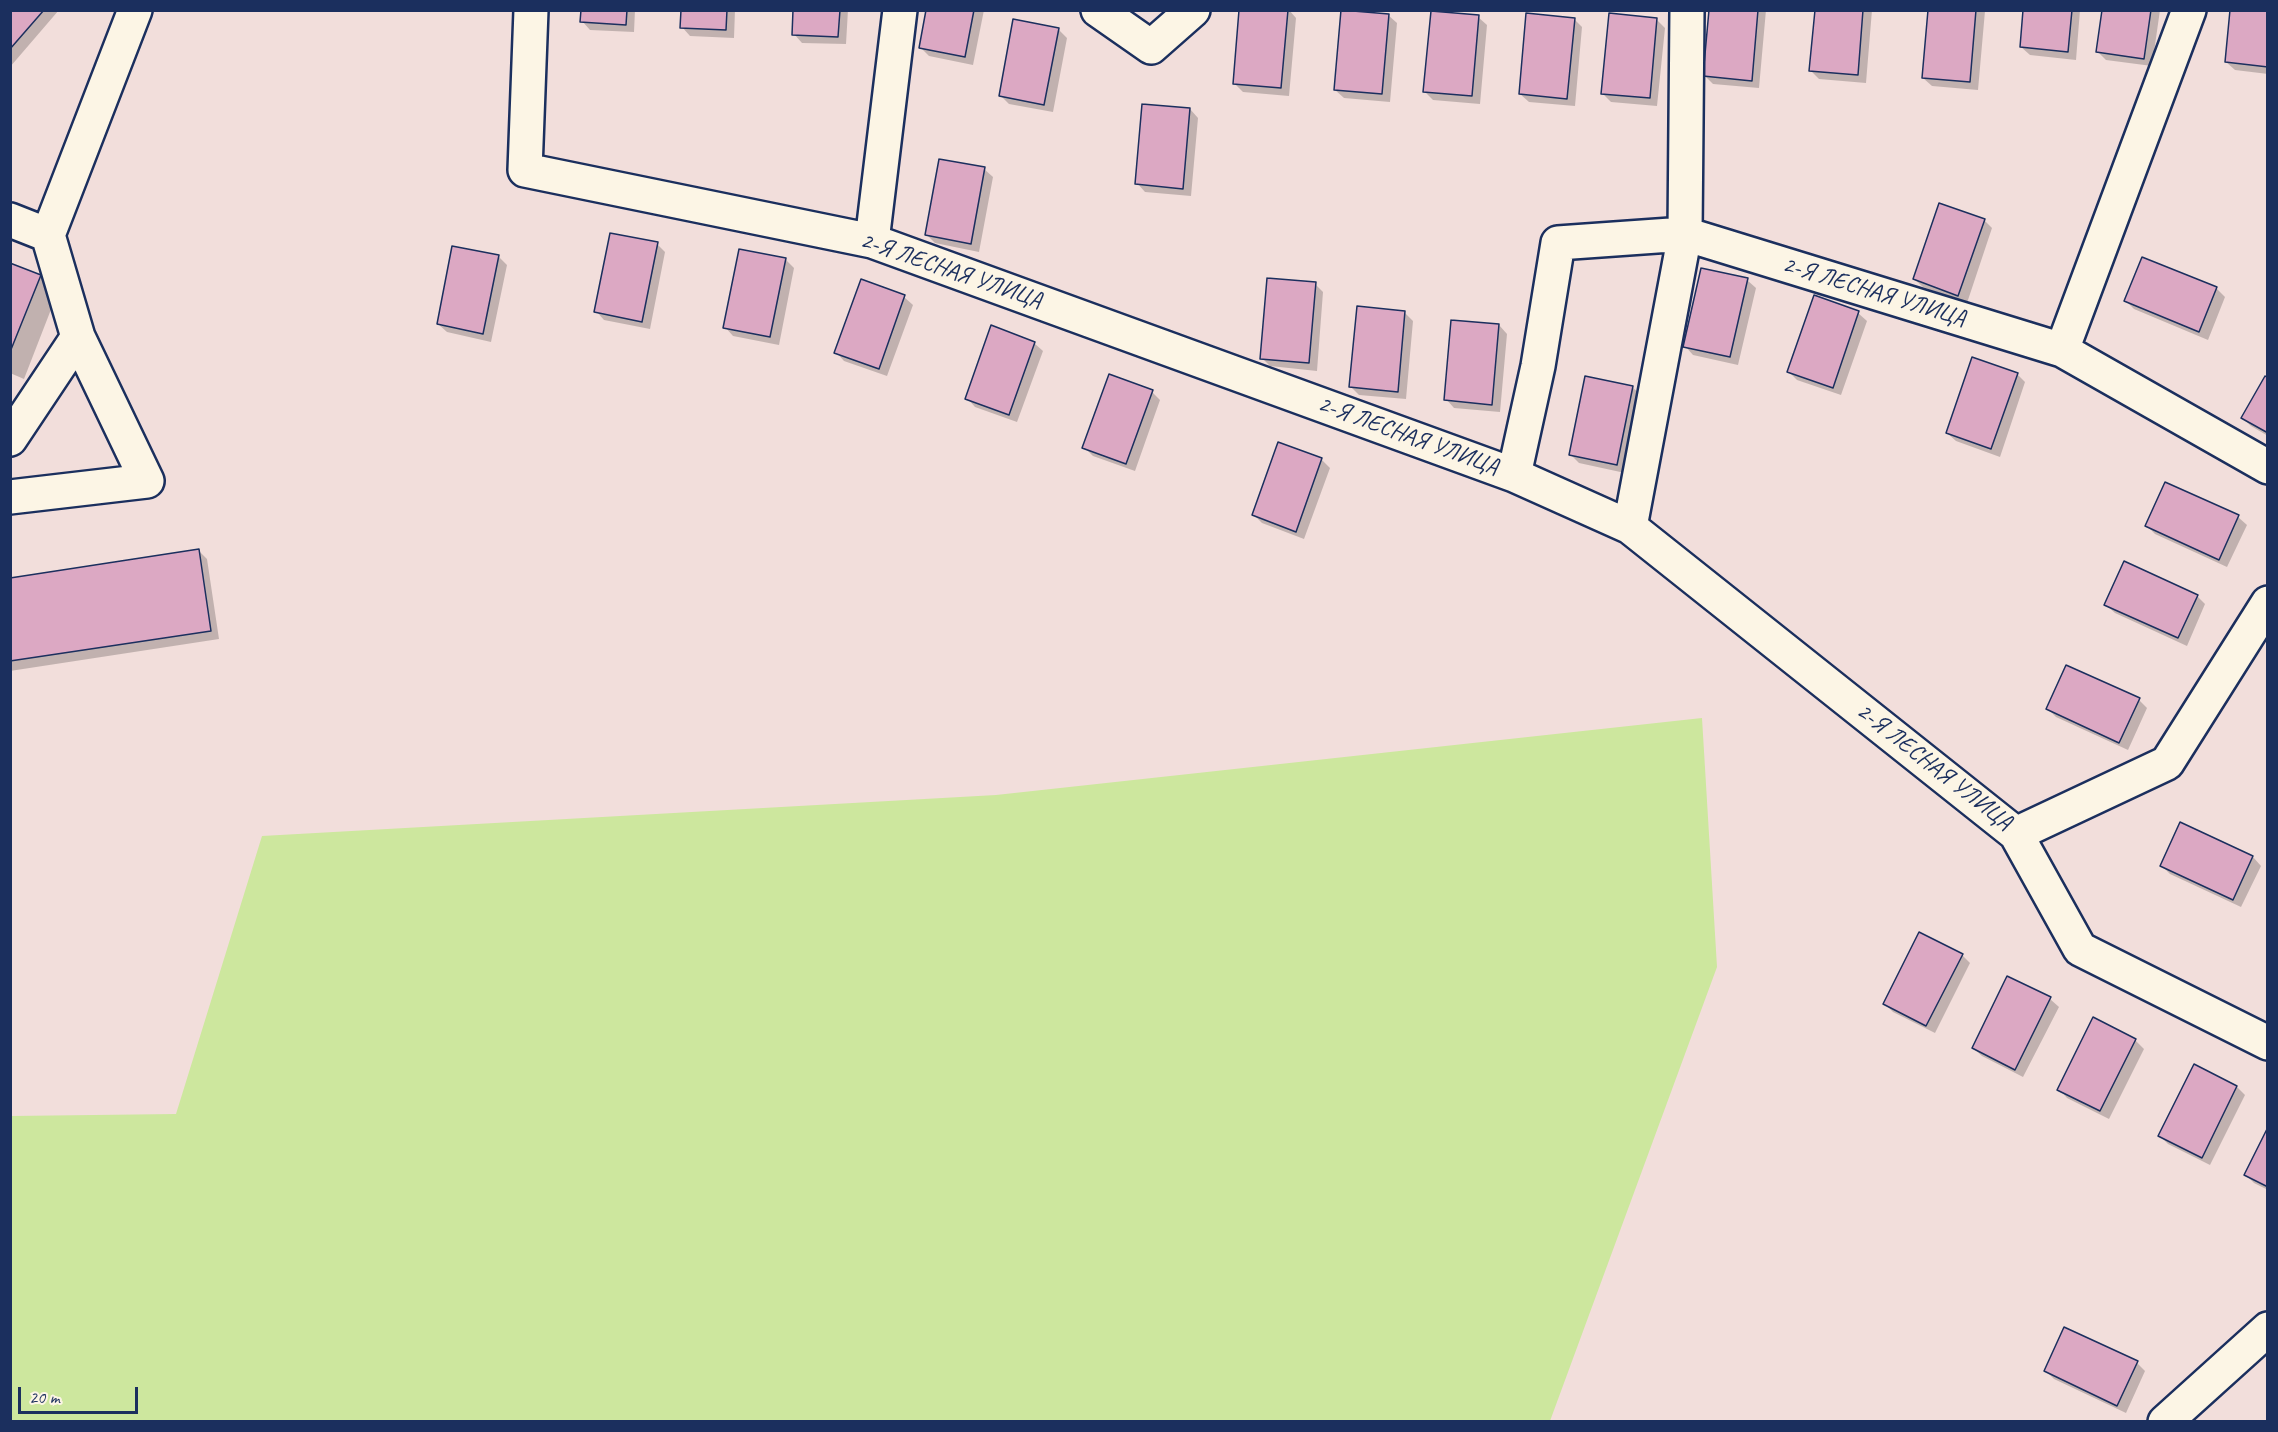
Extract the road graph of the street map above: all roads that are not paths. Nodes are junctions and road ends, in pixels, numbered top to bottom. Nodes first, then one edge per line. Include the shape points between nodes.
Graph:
1 (135, 10) edge
2 (531, 10) edge
3 (900, 10) edge
4 (1098, 10) edge
5 (1193, 10) edge
6 (1687, 10) edge
7 (2189, 10) edge
8 (10, 220) edge
9 (1685, 234) junction
10 (48, 235) junction
11 (872, 241) junction
12 (78, 337) junction
13 (2062, 350) junction
14 (10, 439) edge
15 (2268, 467) edge
16 (1514, 475) junction
17 (10, 497) edge
18 (1630, 527) junction
19 (2268, 603) edge
20 (2016, 834) junction
21 (2268, 1043) edge
22 (2268, 1329) edge
23 (2165, 1422) edge

1 - 10 street
2 - 11 street, 2-Я ЛЕСНАЯ УЛИЦА via 525,171
3 - 11 street
4 - 5 street via 1150,47
6 - 9 street
7 - 13 street
8 - 10 street
9 - 13 street, 2-Я ЛЕСНАЯ УЛИЦА
9 - 16 street, 2-Я ЛЕСНАЯ УЛИЦА via 1558,243 1538,366
9 - 18 street
10 - 12 street
11 - 16 street, 2-Я ЛЕСНАЯ УЛИЦА
12 - 14 street
12 - 17 street via 147,481
13 - 15 street, 2-Я ЛЕСНАЯ УЛИЦА
16 - 18 street, 2-Я ЛЕСНАЯ УЛИЦА
18 - 20 street, 2-Я ЛЕСНАЯ УЛИЦА
19 - 20 street, 2-Я ЛЕСНАЯ УЛИЦА via 2167,763
20 - 21 street via 2080,949
22 - 23 street

